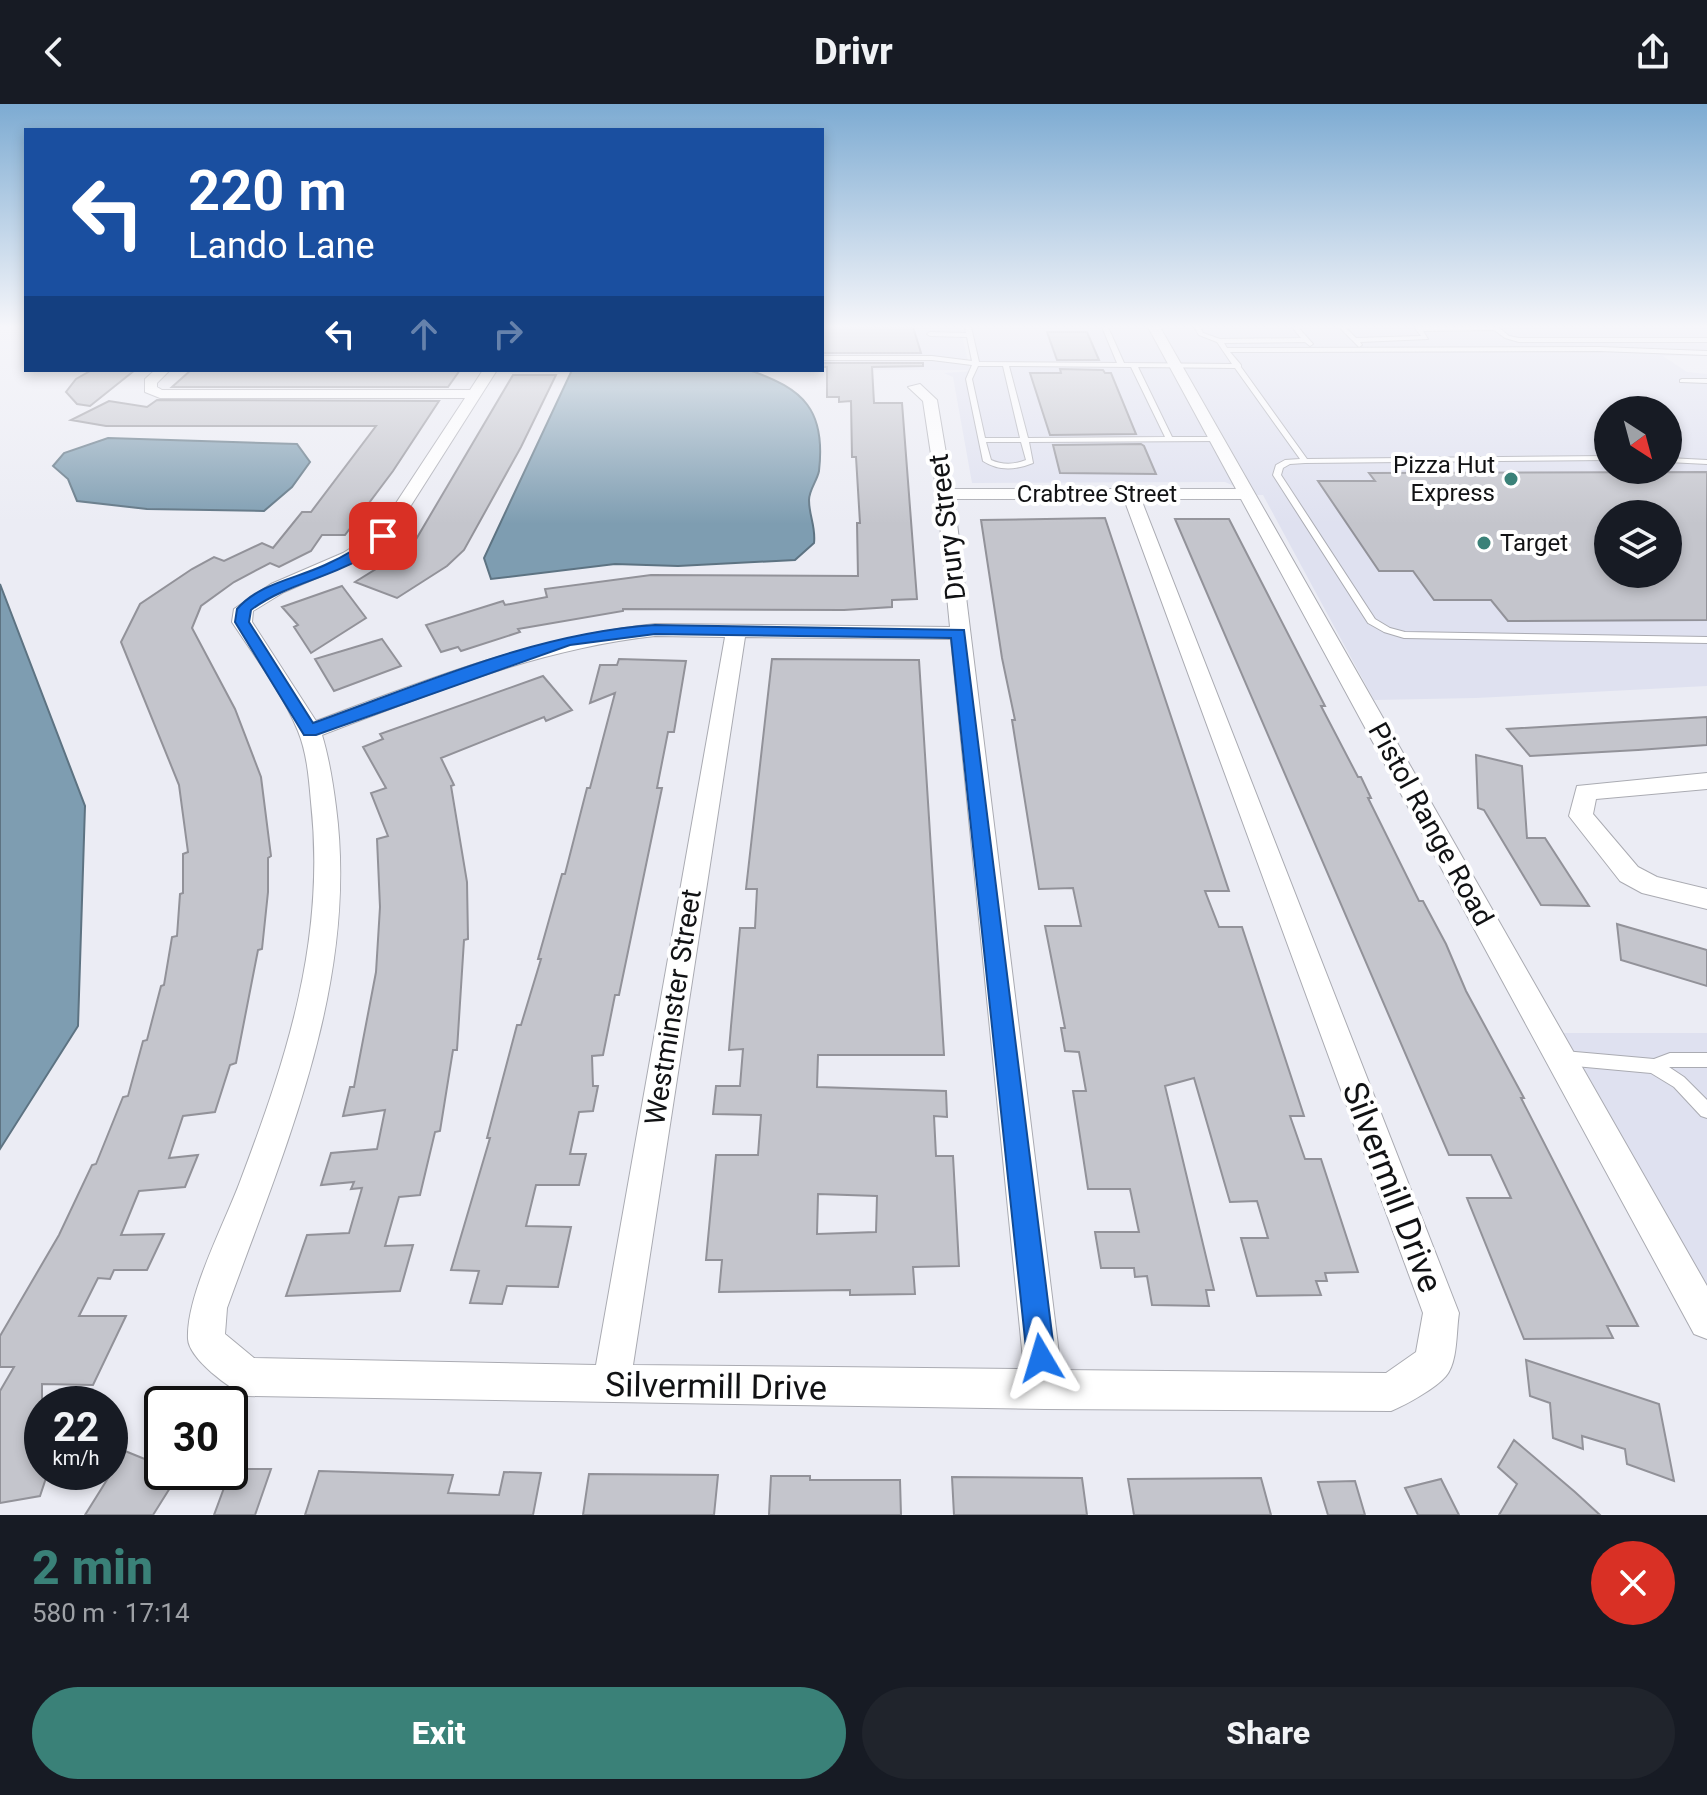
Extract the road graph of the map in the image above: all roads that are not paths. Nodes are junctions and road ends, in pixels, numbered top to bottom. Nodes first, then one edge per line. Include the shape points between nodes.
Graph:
1 (158, 393) edge
2 (191, 393) edge
3 (475, 393) edge
4 (922, 393) edge
5 (972, 393) edge
6 (1013, 393) edge
7 (1147, 393) edge
8 (1191, 393) edge
9 (1258, 393) edge
10 (1217, 439) junction
11 (982, 440) junction
12 (1025, 440) junction
13 (1170, 440) junction
14 (1594, 458) edge
15 (1305, 461) junction
16 (1682, 461) edge
17 (1707, 462) edge
18 (945, 494) junction
19 (1248, 494) junction
20 (1131, 495) junction
21 (736, 631) junction
22 (958, 633) junction
23 (1707, 640) edge
24 (310, 731) junction
25 (1707, 781) edge
26 (1707, 899) edge
27 (1561, 1058) junction
28 (1707, 1060) edge
29 (1654, 1066) junction
30 (1707, 1111) edge
31 (1707, 1321) edge
32 (611, 1384) junction
33 (1045, 1390) junction

1 - 2 street
3 - 24 street, Silvermill Drive via 383,536 329,569 266,592 244,609 242,622
4 - 18 street, Drury Street via 930,400
5 - 11 lane
6 - 12 lane
7 - 13 lane
8 - 10 street, Pistol Range Road
9 - 15 lane
10 - 13 lane
10 - 19 street, Pistol Range Road
11 - 12 lane
11 - 12 lane via 987,461 1010,466 1030,461
12 - 13 lane
14 - 15 lane
15 - 23 lane via 1288,462 1277,475 1371,621 1387,630 1404,635
16 - 17 lane
18 - 20 street, Crabtree Street
18 - 22 street, Drury Street
19 - 20 street, Crabtree Street
19 - 27 street, Pistol Range Road
20 - 33 street, Silvermill Drive via 1441,1313 1433,1363 1391,1392
21 - 22 street
21 - 24 street via 655,630 568,640
21 - 32 street, Westminster Street
22 - 33 street, Drury Street
24 - 32 street, Silvermill Drive via 328,820 331,883 324,952 296,1067 209,1308 206,1342 247,1377
25 - 26 street via 1585,792 1581,816 1629,874 1651,886
27 - 29 lane
27 - 31 street, Pistol Range Road
28 - 29 lane via 1670,1060
29 - 30 lane
32 - 33 street, Silvermill Drive

